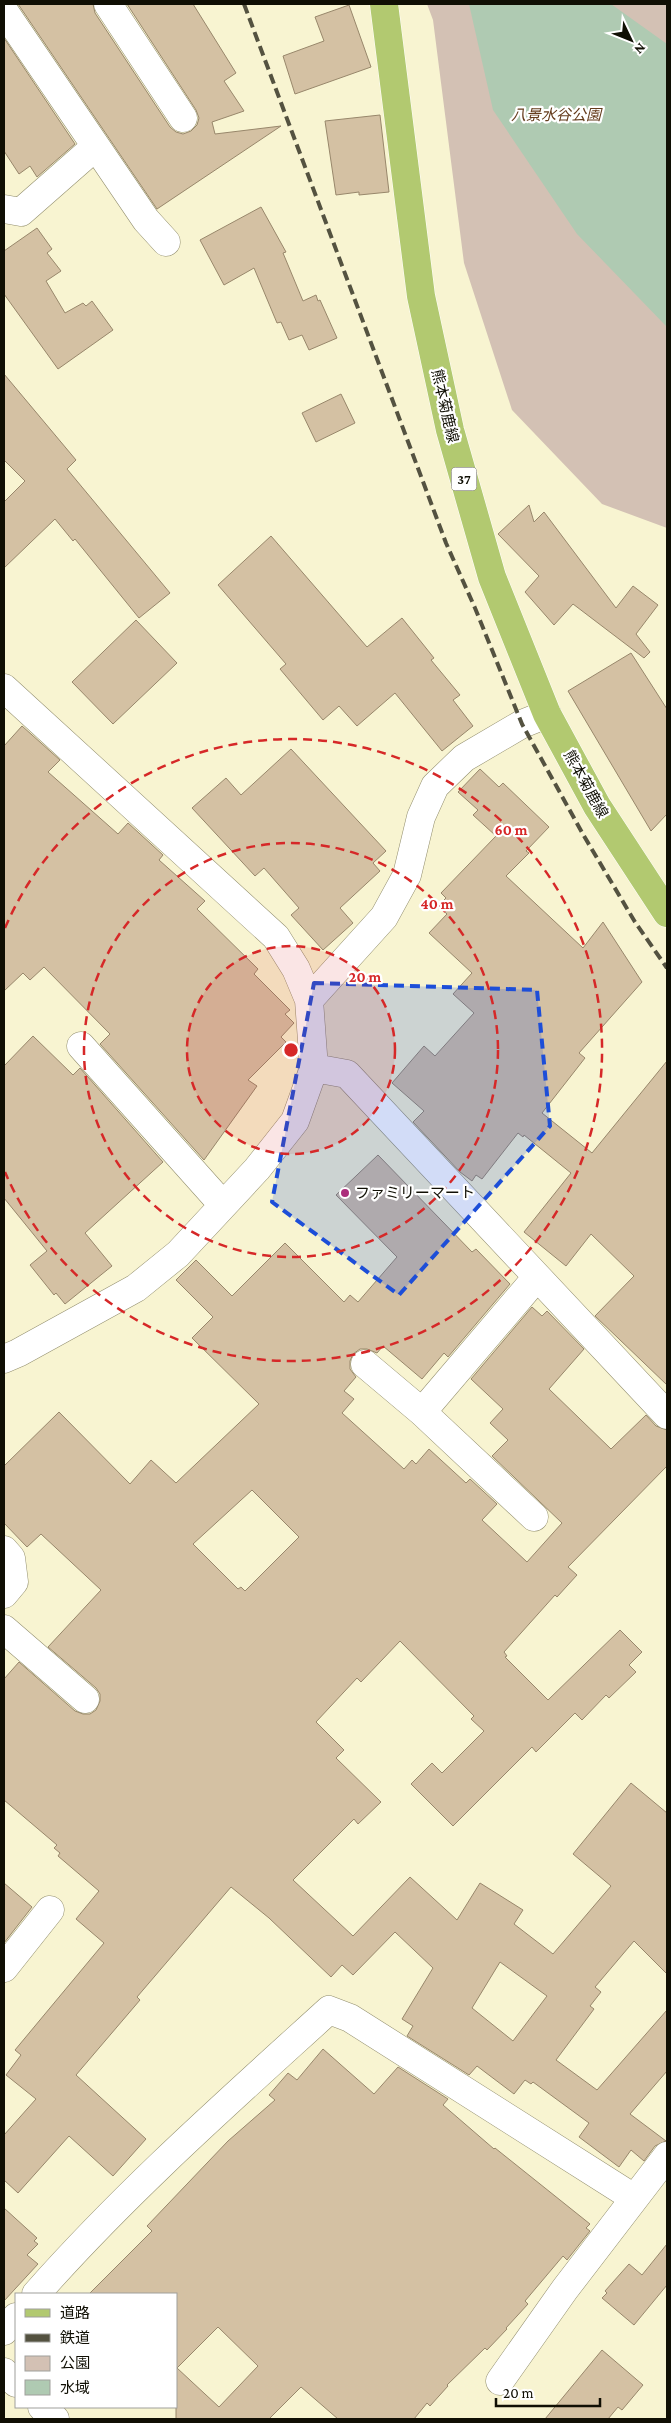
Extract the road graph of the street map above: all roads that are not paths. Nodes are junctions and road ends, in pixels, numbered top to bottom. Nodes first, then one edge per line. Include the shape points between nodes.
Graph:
1 (108, 4) edge
2 (384, 4) edge
3 (4, 11) edge
4 (183, 118) dead end
5 (95, 148) junction
6 (4, 208) edge
7 (166, 242) dead end
8 (4, 688) edge
9 (547, 714) junction
10 (667, 913) edge
11 (309, 1000) junction
12 (81, 1046) dead end
13 (314, 1068) junction
14 (223, 1205) junction
15 (537, 1277) junction
16 (4, 1359) edge
17 (365, 1364) dead end
18 (422, 1412) junction
19 (667, 1415) edge
20 (534, 1517) dead end
21 (4, 1550) edge
22 (4, 1594) edge
23 (4, 1629) edge
24 (85, 1699) dead end
25 (50, 1910) dead end
26 (4, 1968) edge
27 (667, 2156) edge
28 (634, 2198) junction
29 (37, 2293) edge
30 (15, 2318) edge
31 (4, 2332) edge
32 (4, 2372) edge
33 (500, 2381) dead end
34 (15, 2382) edge
35 (43, 2408) edge
36 (55, 2419) edge

1 - 4 street
2 - 9 main road, 熊本菊鹿線 / 37 via 421,296 450,430 492,577
3 - 5 street
5 - 6 street via 21,212
5 - 7 street via 146,220
8 - 11 street via 276,937 296,969
9 - 10 main road, 熊本菊鹿線 / 37 via 596,806
9 - 11 street via 522,724 464,758 435,786 421,817 407,875 384,917
11 - 13 street
12 - 14 street
13 - 14 street via 295,1121
13 - 15 street via 347,1074
14 - 16 street via 178,1254 136,1288
15 - 18 street
15 - 19 street
17 - 18 street
18 - 20 street
21 - 22 street via 11,1558 14,1582
23 - 24 street
25 - 26 street
27 - 28 street
28 - 29 street via 350,2018 330,2010 200,2128 73,2252
28 - 33 street
30 - 31 street
32 - 34 street
35 - 36 street

